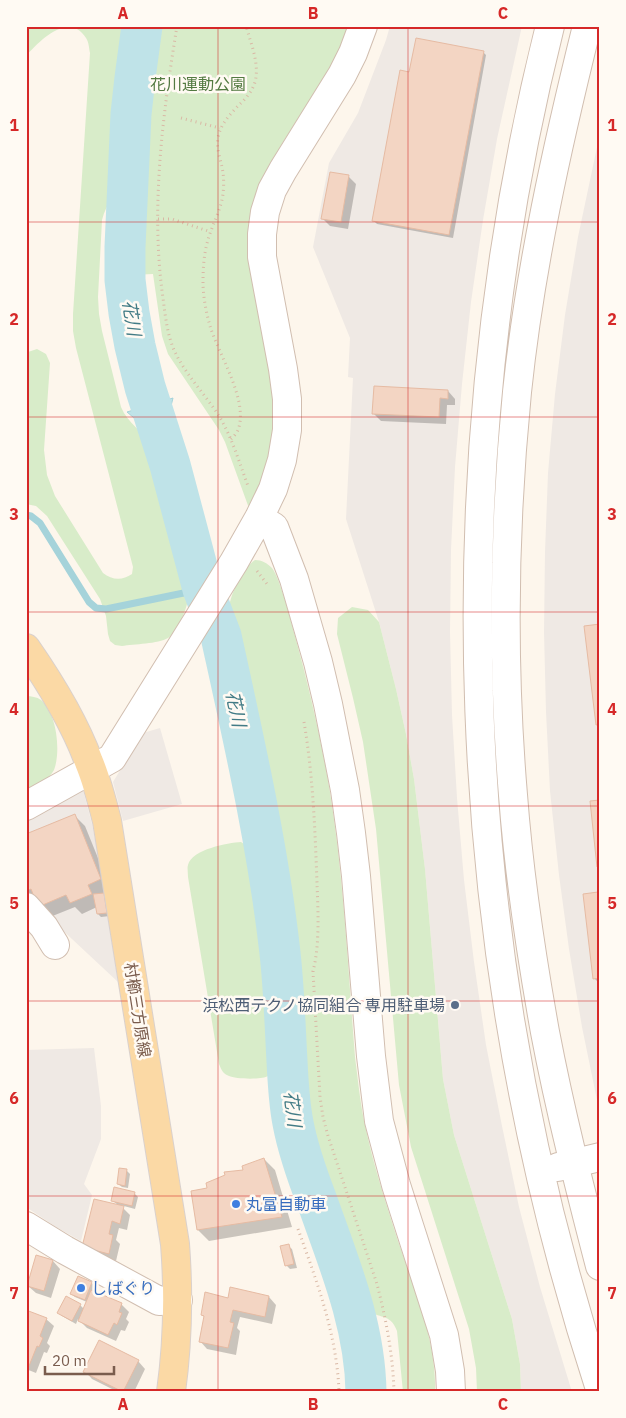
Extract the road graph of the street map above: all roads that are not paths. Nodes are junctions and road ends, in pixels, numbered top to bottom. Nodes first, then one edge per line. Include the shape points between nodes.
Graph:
1 (364, 26) edge
2 (550, 26) edge
3 (587, 26) edge
4 (259, 518) junction
5 (26, 648) edge
6 (92, 769) junction
7 (26, 806) edge
8 (26, 907) edge
9 (55, 945) dead end
10 (587, 1160) edge
11 (540, 1172) junction
12 (26, 1226) edge
13 (600, 1266) edge
14 (178, 1300) junction
15 (600, 1390) edge
16 (171, 1392) edge
17 (451, 1392) edge

1 - 4 street via 342,75 272,190 265,212 262,257 284,377 287,430 273,489
2 - 11 street via 509,224 489,387 478,550 479,714 491,878 513,1040
3 - 10 street via 557,150 528,310 511,470 506,632 513,794 532,955 562,1113
4 - 6 street via 245,566 185,640 112,758
4 - 17 street via 274,527 294,579 328,704 351,832 370,1056 379,1121 444,1335
5 - 6 main road, 村櫛三方原線 via 63,704
6 - 7 street
6 - 14 main road, 村櫛三方原線 via 113,851 171,1214
8 - 9 street
10 - 11 street
10 - 13 street
11 - 15 street via 566,1280
12 - 14 street via 159,1301
14 - 16 main road, 村櫛三方原線

